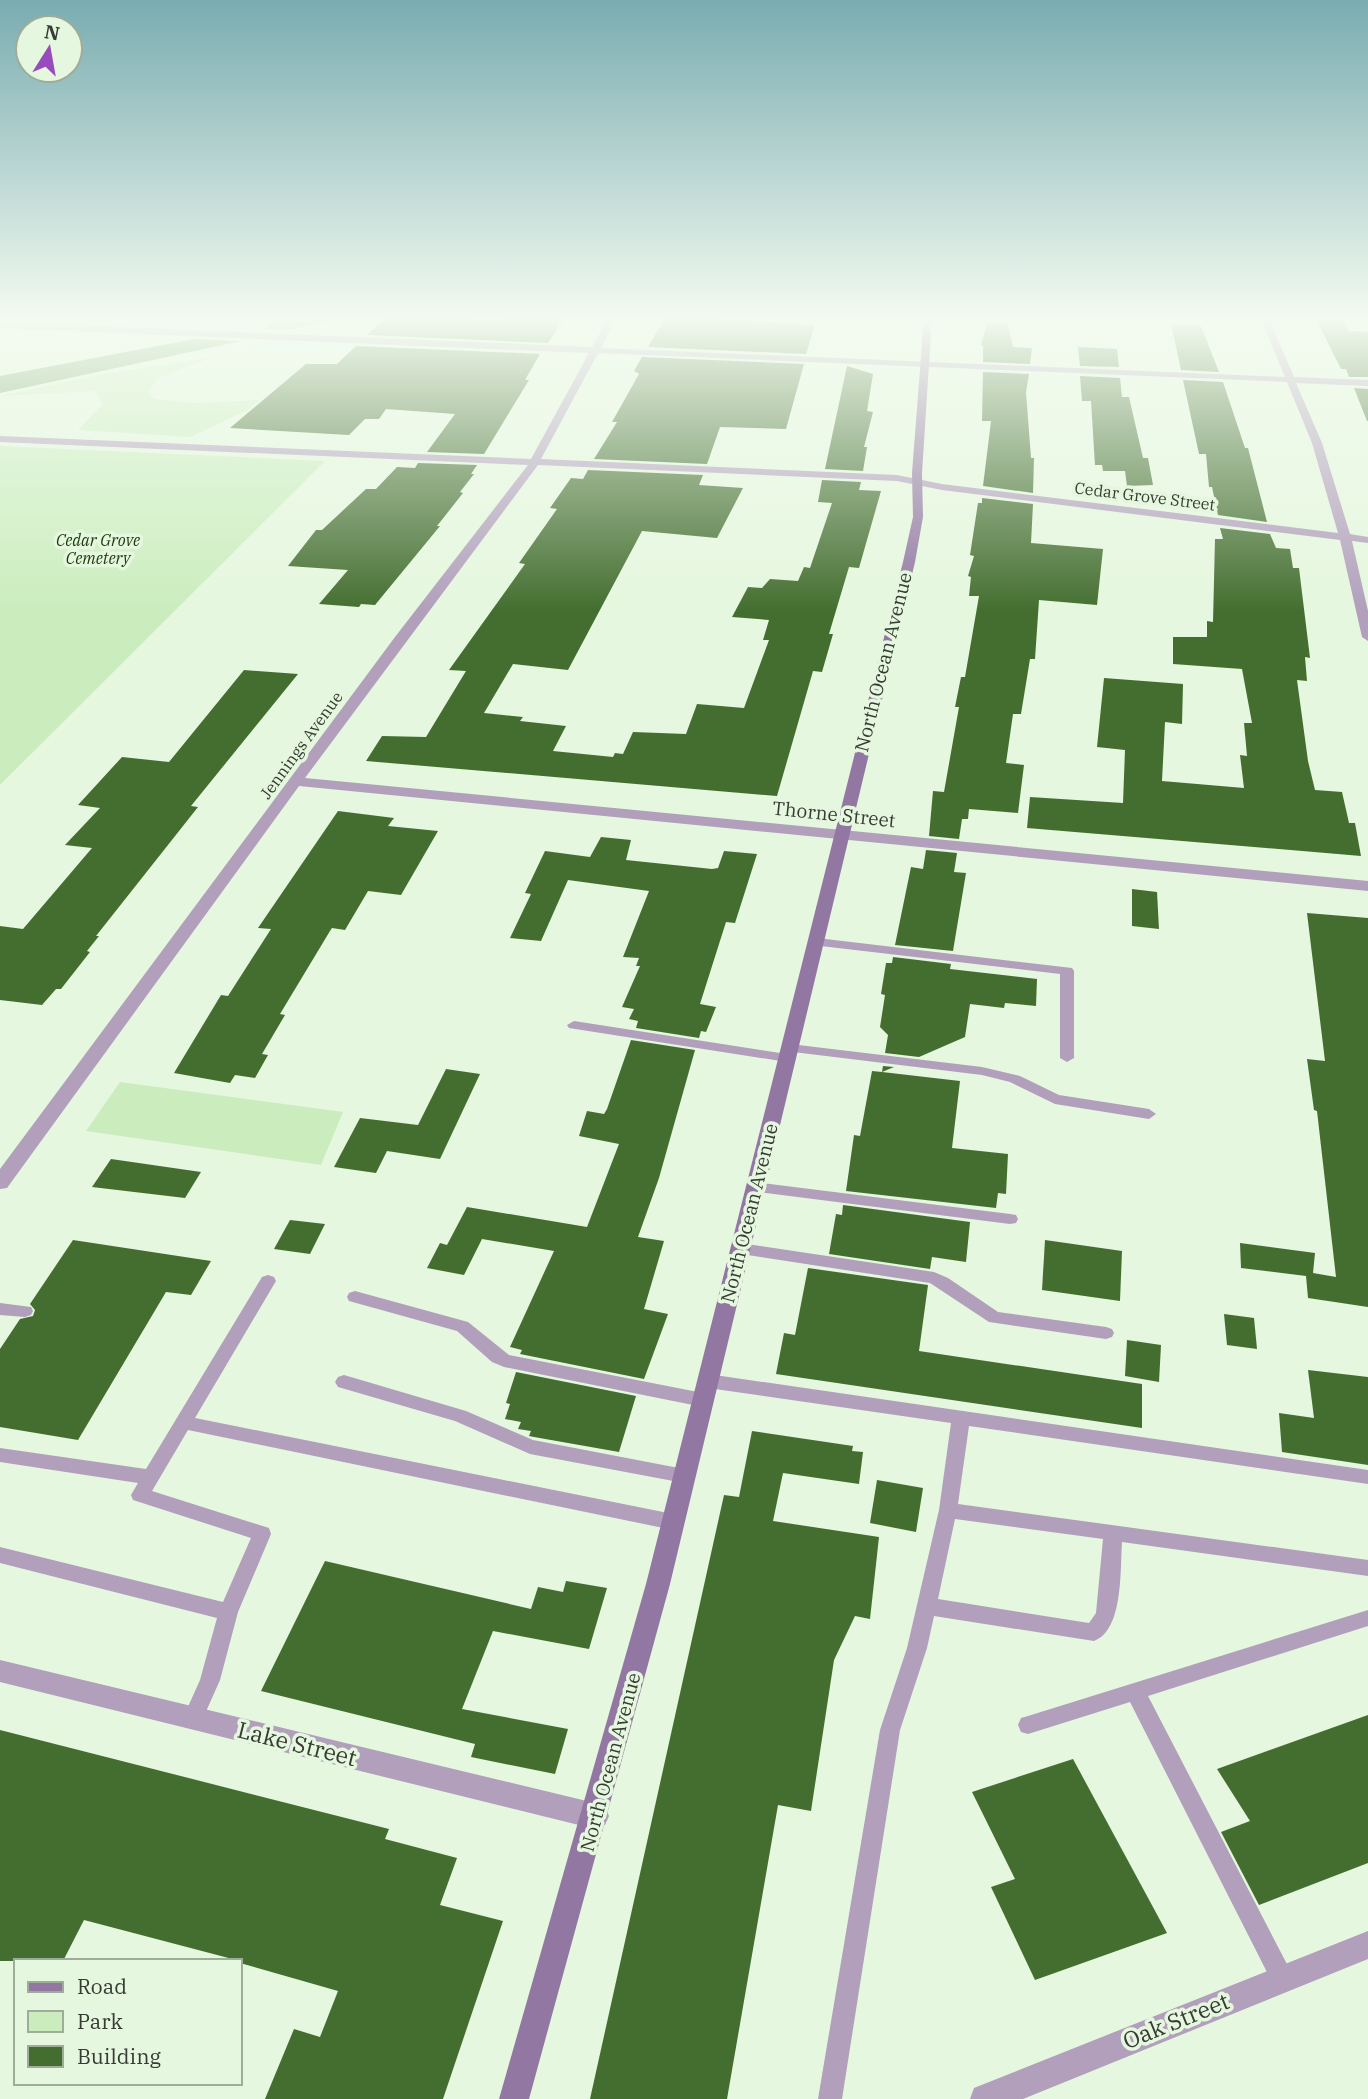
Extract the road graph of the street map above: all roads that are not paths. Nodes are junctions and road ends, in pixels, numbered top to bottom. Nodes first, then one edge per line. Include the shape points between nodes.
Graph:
1 (560, 415) edge
2 (922, 415) edge
3 (1305, 415) edge
4 (0, 439) edge
5 (534, 463) junction
6 (918, 482) junction
7 (1345, 537) junction
8 (1368, 540) edge
9 (1368, 637) edge
10 (296, 781) junction
11 (841, 834) junction
12 (1368, 886) edge
13 (817, 942) junction
14 (574, 1026) dead end
15 (788, 1053) junction
16 (1067, 1058) dead end
17 (1149, 1114) dead end
18 (0, 1183) edge
19 (755, 1187) junction
20 (1010, 1219) dead end
21 (740, 1249) junction
22 (268, 1280) dead end
23 (355, 1297) dead end
24 (0, 1309) edge
25 (25, 1311) dead end
26 (1106, 1333) dead end
27 (344, 1382) dead end
28 (706, 1390) junction
29 (961, 1418) junction
30 (183, 1422) junction
31 (0, 1455) edge
32 (684, 1476) junction
33 (150, 1477) junction
34 (1368, 1477) edge
35 (948, 1510) junction
36 (673, 1522) junction
37 (1113, 1533) junction
38 (0, 1555) edge
39 (1368, 1568) edge
40 (926, 1606) junction
41 (228, 1612) junction
42 (1368, 1618) edge
43 (0, 1671) edge
44 (1135, 1691) junction
45 (192, 1718) junction
46 (1028, 1726) dead end
47 (595, 1816) junction
48 (1368, 1945) edge
49 (1282, 1978) junction
50 (1026, 2092) edge
51 (514, 2099) edge
52 (830, 2099) edge
53 (985, 2099) edge

1 - 5 street, Jennings Avenue
2 - 6 street, North Ocean Avenue
3 - 7 street
4 - 5 street, Cedar Grove Street
5 - 6 street, Cedar Grove Street
5 - 10 street, Jennings Avenue
6 - 7 street, Cedar Grove Street
6 - 11 street, North Ocean Avenue via 915,536
7 - 8 street, Cedar Grove Street
7 - 9 street
10 - 11 street, Thorne Street
10 - 18 street, Jennings Avenue
11 - 12 street, Thorne Street
11 - 13 street, North Ocean Avenue
13 - 15 street, North Ocean Avenue
13 - 16 lane via 1061,968 1069,975
14 - 15 lane
15 - 17 lane via 982,1070 1016,1079 1055,1099
15 - 19 street, North Ocean Avenue
19 - 20 lane
19 - 21 street, North Ocean Avenue
21 - 26 lane via 934,1278 995,1318
21 - 28 street, North Ocean Avenue
22 - 30 lane
23 - 28 lane via 462,1326 504,1361
24 - 25 lane
27 - 32 lane via 460,1416 530,1447
28 - 29 lane
28 - 32 street, North Ocean Avenue
29 - 34 lane
29 - 35 lane
30 - 33 lane
30 - 36 lane
31 - 33 lane
32 - 36 street, North Ocean Avenue
33 - 41 lane via 140,1495 262,1534
35 - 37 lane
35 - 40 lane
36 - 47 street, North Ocean Avenue
37 - 39 lane
37 - 40 lane via 1106,1615 1094,1632
38 - 41 lane
40 - 52 lane via 891,1730
41 - 45 lane via 210,1680
42 - 44 lane
43 - 45 street, Lake Street
44 - 46 lane
44 - 49 lane
45 - 47 street, Lake Street
47 - 51 street, North Ocean Avenue
48 - 49 street, Oak Street
49 - 50 street, Oak Street
50 - 53 street, Oak Street

